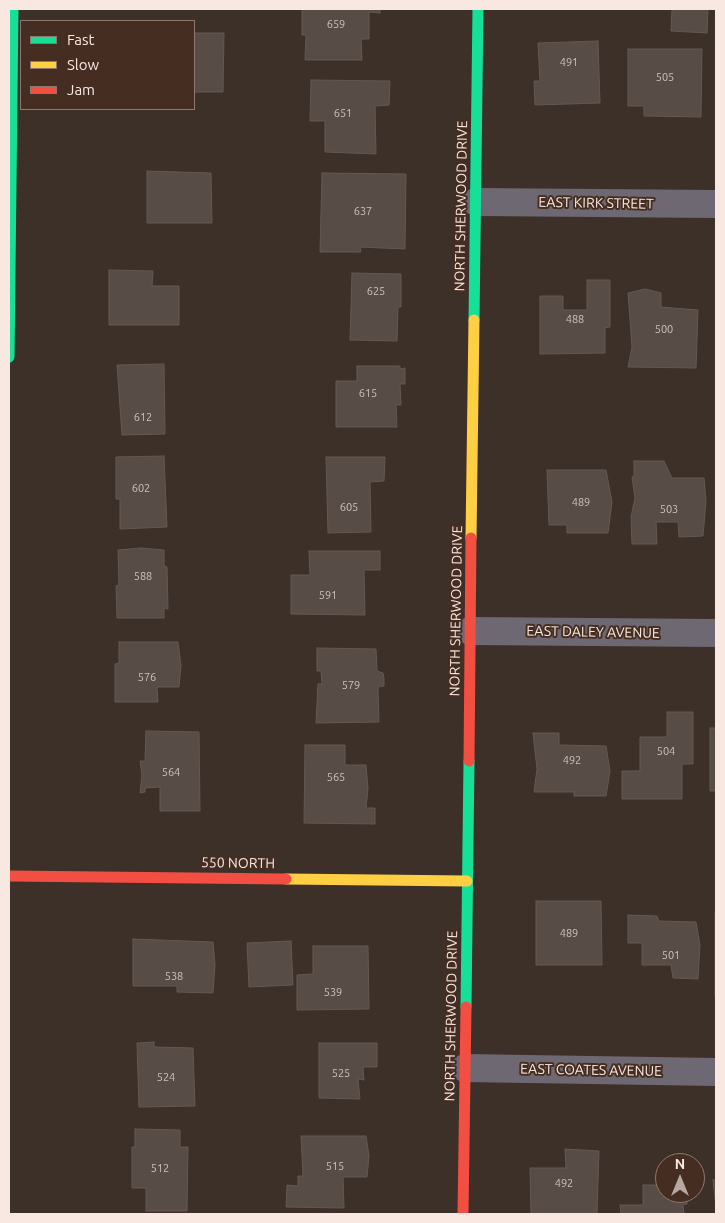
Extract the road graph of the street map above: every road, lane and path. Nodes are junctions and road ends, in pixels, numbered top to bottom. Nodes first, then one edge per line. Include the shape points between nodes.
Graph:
1 (13, 9) edge
2 (478, 9) edge
3 (476, 202) junction
4 (716, 204) edge
5 (9, 357) edge
6 (470, 630) junction
7 (716, 633) edge
8 (9, 876) edge
9 (468, 880) junction
10 (466, 1068) junction
11 (716, 1072) edge
12 (463, 1214) edge

1 - 5 street
2 - 3 street, NORTH SHERWOOD DRIVE
3 - 4 street, EAST KIRK STREET
3 - 6 street, NORTH SHERWOOD DRIVE
6 - 7 street, EAST DALEY AVENUE
6 - 9 street, NORTH SHERWOOD DRIVE
8 - 9 street, 550 NORTH
9 - 10 street, NORTH SHERWOOD DRIVE
10 - 11 street, EAST COATES AVENUE
10 - 12 street, NORTH SHERWOOD DRIVE

